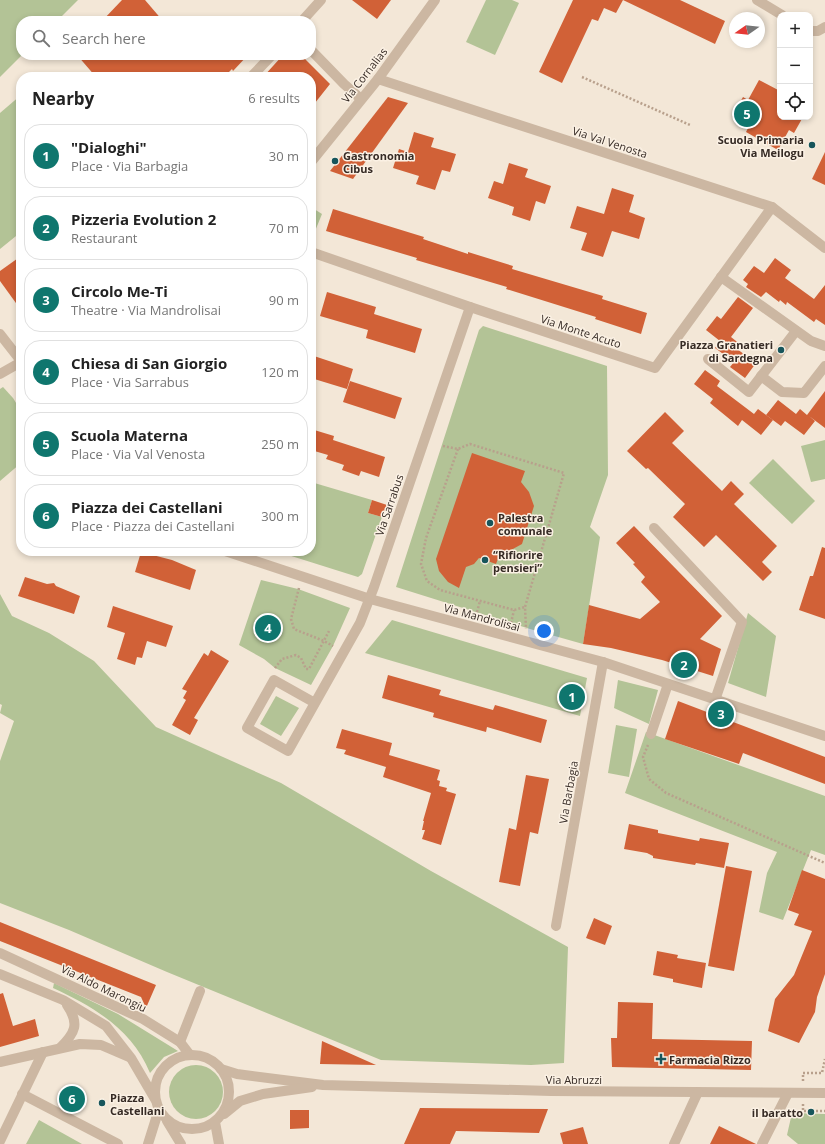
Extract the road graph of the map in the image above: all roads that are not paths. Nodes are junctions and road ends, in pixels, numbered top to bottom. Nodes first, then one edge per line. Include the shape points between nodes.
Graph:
1 (321, 0) edge
2 (435, 0) edge
3 (757, 0) edge
4 (777, 12) edge
5 (307, 16) edge
6 (825, 27) edge
7 (813, 31) edge
8 (316, 55) edge
9 (267, 60) edge
10 (256, 72) edge
11 (378, 78) junction
12 (361, 99) junction
13 (316, 156) edge
14 (772, 207) junction
15 (825, 248) edge
16 (316, 254) edge
17 (721, 277) junction
18 (470, 307) junction
19 (796, 331) junction
20 (0, 334) edge
21 (825, 346) edge
22 (16, 355) edge
23 (708, 359) dead end
24 (16, 365) edge
25 (825, 366) edge
26 (0, 374) edge
27 (761, 376) junction
28 (654, 528) dead end
29 (240, 556) edge
30 (370, 599) junction
31 (603, 662) junction
32 (668, 684) junction
33 (715, 700) junction
34 (315, 703) junction
35 (651, 734) road end
36 (825, 736) edge
37 (556, 926) dead end
38 (0, 953) edge
39 (0, 974) edge
40 (200, 991) dead end
41 (63, 1000) junction
42 (180, 1042) junction
43 (60, 1048) junction
44 (43, 1052) junction
45 (190, 1055) junction
46 (131, 1058) junction
47 (0, 1062) edge
48 (221, 1069) junction
49 (323, 1085) junction
50 (698, 1092) junction
51 (788, 1093) junction
52 (825, 1093) edge
53 (22, 1094) junction
54 (160, 1108) junction
55 (218, 1119) junction
56 (0, 1142) edge
57 (118, 1144) edge
58 (148, 1144) edge
59 (181, 1144) edge
60 (219, 1144) edge
61 (674, 1144) edge
62 (762, 1144) edge

1 - 5 street
2 - 11 street, Via Cornalias
3 - 4 street
6 - 7 street
8 - 12 street
9 - 10 street
11 - 12 street, Via Cornalias
11 - 14 street, Via Val Venosta
12 - 13 street, Via Cornalias
14 - 15 street, Via Val Venosta
14 - 17 street, Via Monte Acuto
16 - 18 street, Via Monte Acuto
17 - 18 street, Via Monte Acuto via 655,368
17 - 19 street
18 - 30 street, Via Sarrabus
19 - 21 street via 811,342
19 - 27 street
20 - 22 street
23 - 27 street via 749,392
24 - 26 street
25 - 27 street via 804,393 782,392
28 - 33 street via 742,622
29 - 30 street, Via Mandrolisai
30 - 31 street, Via Mandrolisai
30 - 34 street, Via Sarrabus via 360,623
31 - 32 street, Via Mandrolisai
31 - 37 street, Via Barbagia
32 - 33 street, Via Mandrolisai
32 - 35 street
33 - 36 street, Via Mandrolisai
34 - 34 street, Via Sarrabus via 274,680 248,728 288,751
38 - 42 street, Via Aldo Marongiu via 143,1019
39 - 41 street
40 - 42 street
41 - 43 street via 74,1016 74,1026 72,1036
41 - 46 street via 106,1026
42 - 45 street, Via Aldo Marongiu
43 - 44 street
43 - 46 street via 80,1044 101,1045
44 - 47 street
44 - 53 street
45 - 48 street via 202,1056
45 - 54 street via 178,1058 167,1065 159,1075 155,1087
46 - 54 street
48 - 49 street, Via Abruzzi via 237,1074
48 - 55 street via 227,1080 229,1092 227,1105
49 - 50 street, Via Abruzzi via 552,1092
49 - 55 street, Via Abruzzi via 263,1094 240,1101
50 - 51 street, Via Abruzzi
50 - 61 street
51 - 52 street, Via Abruzzi
51 - 62 street
53 - 56 street
53 - 57 street
54 - 55 street via 176,1126 186,1129 196,1129
54 - 58 street
54 - 59 street
55 - 60 street

